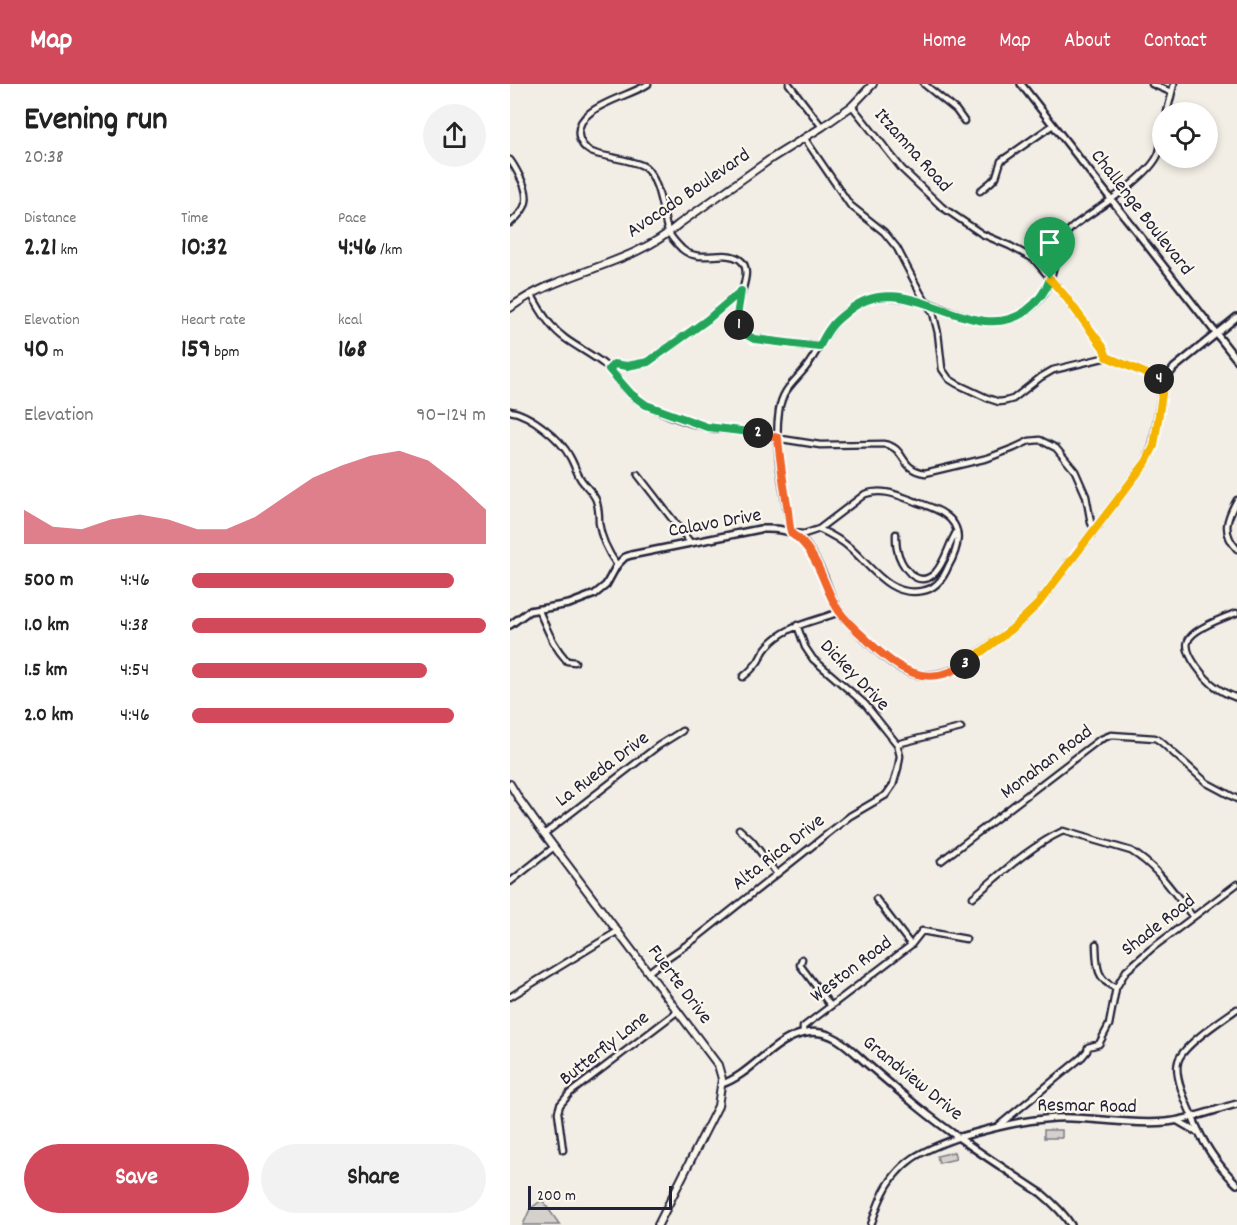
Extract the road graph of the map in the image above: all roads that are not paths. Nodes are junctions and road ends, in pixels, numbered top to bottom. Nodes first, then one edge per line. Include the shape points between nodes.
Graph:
1 (648, 84) edge
2 (789, 84) edge
3 (873, 84) edge
4 (924, 84) edge
5 (1022, 84) edge
6 (1152, 84) edge
7 (1174, 84) edge
8 (1171, 92) junction
9 (1169, 102) edge
10 (852, 106) junction
11 (964, 121) dead end
12 (1053, 125) junction
13 (822, 128) junction
14 (805, 139) junction
15 (510, 160) edge
16 (1152, 164) edge
17 (980, 191) dead end
18 (1111, 199) junction
19 (510, 223) edge
20 (669, 233) junction
21 (1050, 279) junction
22 (741, 291) junction
23 (531, 294) junction
24 (926, 303) junction
25 (510, 308) edge
26 (1237, 317) edge
27 (1216, 333) junction
28 (819, 347) junction
29 (1107, 357) junction
30 (1237, 360) edge
31 (609, 369) junction
32 (1164, 381) junction
33 (510, 411) edge
34 (778, 438) junction
35 (638, 475) dead end
36 (1237, 500) edge
37 (819, 529) junction
38 (1095, 530) junction
39 (957, 531) junction
40 (791, 533) junction
41 (896, 534) dead end
42 (690, 542) junction
43 (1237, 549) edge
44 (617, 565) junction
45 (538, 609) junction
46 (839, 612) junction
47 (1236, 613) edge
48 (510, 625) edge
49 (797, 625) junction
50 (575, 662) dead end
51 (743, 677) dead end
52 (1237, 698) edge
53 (962, 728) dead end
54 (682, 731) dead end
55 (897, 744) junction
56 (510, 784) edge
57 (1237, 799) edge
58 (739, 829) dead end
59 (544, 834) junction
60 (554, 847) junction
61 (941, 861) dead end
62 (777, 874) junction
63 (510, 882) edge
64 (1237, 884) edge
65 (973, 897) dead end
66 (876, 899) dead end
67 (1193, 917) junction
68 (618, 931) junction
69 (966, 939) dead end
70 (1096, 944) dead end
71 (911, 945) junction
72 (802, 959) dead end
73 (649, 972) junction
74 (1116, 988) junction
75 (510, 997) edge
76 (830, 1005) junction
77 (1237, 1009) edge
78 (678, 1011) junction
79 (803, 1033) junction
80 (722, 1084) junction
81 (1237, 1104) edge
82 (1192, 1116) junction
83 (1178, 1121) junction
84 (997, 1127) junction
85 (1199, 1133) junction
86 (960, 1137) junction
87 (563, 1150) dead end
88 (1237, 1184) edge
89 (658, 1225) edge
90 (871, 1225) edge
91 (1071, 1225) edge

1 - 20 street via 590,112 579,134 592,153 645,168 656,186
2 - 13 street
3 - 10 main road, Avocado Boulevard
4 - 11 street
5 - 12 street, Challenge Boulevard
6 - 8 street
7 - 8 street
8 - 9 street
10 - 13 main road, Avocado Boulevard
10 - 21 street, Itzamna Road via 902,169 942,207 982,234 1034,259
12 - 17 street via 1001,161 996,177
12 - 18 street, Challenge Boulevard
13 - 14 main road, Avocado Boulevard
14 - 20 main road, Avocado Boulevard
14 - 24 street via 850,205 889,237
15 - 19 street via 527,193 523,211
16 - 18 street
18 - 21 street via 1065,236
18 - 27 street, Challenge Boulevard
20 - 22 street via 693,255 732,256 740,260 746,271
20 - 23 main road, Avocado Boulevard via 632,254
21 - 24 street via 1032,306 1002,320 974,320
21 - 29 street, Itzamna Road
22 - 28 street via 738,319 747,335
22 - 31 street via 648,362 614,364
23 - 25 main road, Avocado Boulevard
23 - 31 street via 555,330
24 - 28 street via 886,296 867,299 840,317
24 - 29 street via 936,323 944,373 957,384 993,400 1013,399 1053,370
26 - 27 street
27 - 30 street, Challenge Boulevard
27 - 32 street
28 - 34 street via 786,390 778,411
29 - 32 street
31 - 34 street via 635,398 668,414 707,427
32 - 38 street, Calavo Drive via 1154,446
33 - 44 street via 536,422 564,448 596,499 604,544
34 - 38 street via 820,445 890,445 897,448 908,466 925,473 988,459 1040,440 1056,448 1075,471
34 - 40 street
35 - 42 street
36 - 43 street via 1227,522 1228,535
37 - 39 street via 866,494 880,491 939,511
37 - 39 street via 843,543 879,578 902,591 920,591 935,586 943,578 956,552
37 - 40 street
38 - 46 street, Calavo Drive via 1022,621 951,671 929,676 910,673 874,648
39 - 41 street via 943,562 923,578 906,570 897,549
40 - 42 street, Calavo Drive via 760,529
40 - 46 street, Calavo Drive via 811,553
42 - 44 street, Calavo Drive via 631,555
44 - 45 street via 606,585 595,594 569,604
45 - 48 street
45 - 50 street via 552,643 567,661
46 - 49 street
47 - 52 street via 1201,629 1187,642 1187,647 1206,679
49 - 51 street via 768,645
49 - 55 street, Dickey Drive via 813,659 865,704
53 - 55 street
54 - 59 street, La Rueda Drive
55 - 62 street, Alta Rica Drive via 900,756 889,792 850,816
56 - 59 main road, Fuerte Drive
57 - 61 street, Monahan Road via 1207,783 1155,738 1112,735 1099,740
58 - 62 street
59 - 60 main road, Fuerte Drive
60 - 63 street
60 - 68 main road, Fuerte Drive
62 - 73 street, Alta Rica Drive
64 - 67 street, Shade Road
65 - 67 street via 1044,840 1063,831 1131,851 1159,873
66 - 71 street
67 - 74 street, Shade Road via 1126,971
68 - 73 main road, Fuerte Drive
68 - 75 street
69 - 71 street, Weston Road via 922,931
70 - 74 street via 1097,968 1107,984
71 - 76 street, Weston Road
72 - 76 street via 800,965
73 - 78 main road, Fuerte Drive
74 - 84 street, Shade Road via 1109,1025 1099,1044 1088,1047 1082,1057
76 - 79 street, Weston Road via 803,1027
77 - 82 street via 1187,1047 1179,1058 1180,1084
78 - 80 main road, Fuerte Drive via 714,1057
78 - 87 street, Butterfly Lane via 560,1105
79 - 80 street
79 - 86 street, Grandview Drive via 825,1034 840,1041
80 - 89 main road via 715,1114
81 - 82 street, Resmar Road
82 - 83 street, Resmar Road
82 - 85 street
83 - 84 street, Resmar Road via 1133,1123 1056,1118
83 - 85 street
84 - 86 street, Resmar Road
85 - 88 street via 1216,1162
86 - 90 street, Resmar Road via 934,1146 900,1168 886,1187
86 - 91 street, Grandview Drive via 1041,1193

